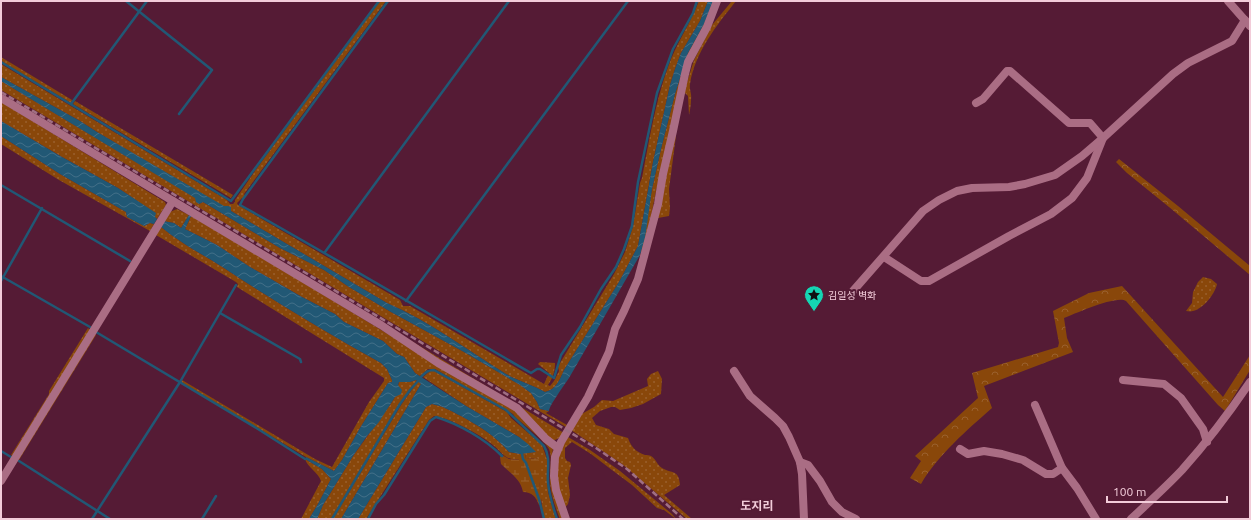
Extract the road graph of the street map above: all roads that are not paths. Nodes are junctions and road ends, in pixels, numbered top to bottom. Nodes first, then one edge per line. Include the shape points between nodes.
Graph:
1 (717, 1) edge
2 (1228, 1) edge
3 (1247, 23) edge
4 (1, 98) edge
5 (976, 103) dead end
6 (1103, 138) junction
7 (173, 201) junction
8 (884, 257) junction
9 (853, 291) dead end
10 (734, 371) dead end
11 (1123, 380) dead end
12 (1250, 382) edge
13 (1035, 405) dead end
14 (1207, 442) junction
15 (558, 448) junction
16 (960, 449) dead end
17 (800, 462) junction
18 (1062, 468) junction
19 (1, 481) edge
20 (566, 519) edge
21 (804, 519) edge
22 (856, 519) edge
23 (1096, 519) edge
24 (1131, 519) edge

1 - 15 street via 688,62 658,204 638,278 588,398
2 - 3 street
3 - 6 street via 1232,41 1188,63 1173,74
4 - 7 street
5 - 6 street via 983,99 1007,71 1010,71 1068,122 1090,123
6 - 8 street via 1055,175 1009,187 957,191 938,200 923,211
6 - 8 street via 1087,178 1072,198 1051,214 929,281 921,281
7 - 15 street via 381,324 438,363 517,408
7 - 19 street
8 - 9 street
10 - 17 street via 750,396 783,426
11 - 14 street via 1164,384 1181,398 1203,429
12 - 14 street
13 - 18 street
14 - 24 street
15 - 20 street via 554,476
16 - 18 street via 968,454 984,451 1023,460 1046,474 1053,474
17 - 21 street
17 - 22 street via 808,465 832,502 842,512
18 - 23 street

